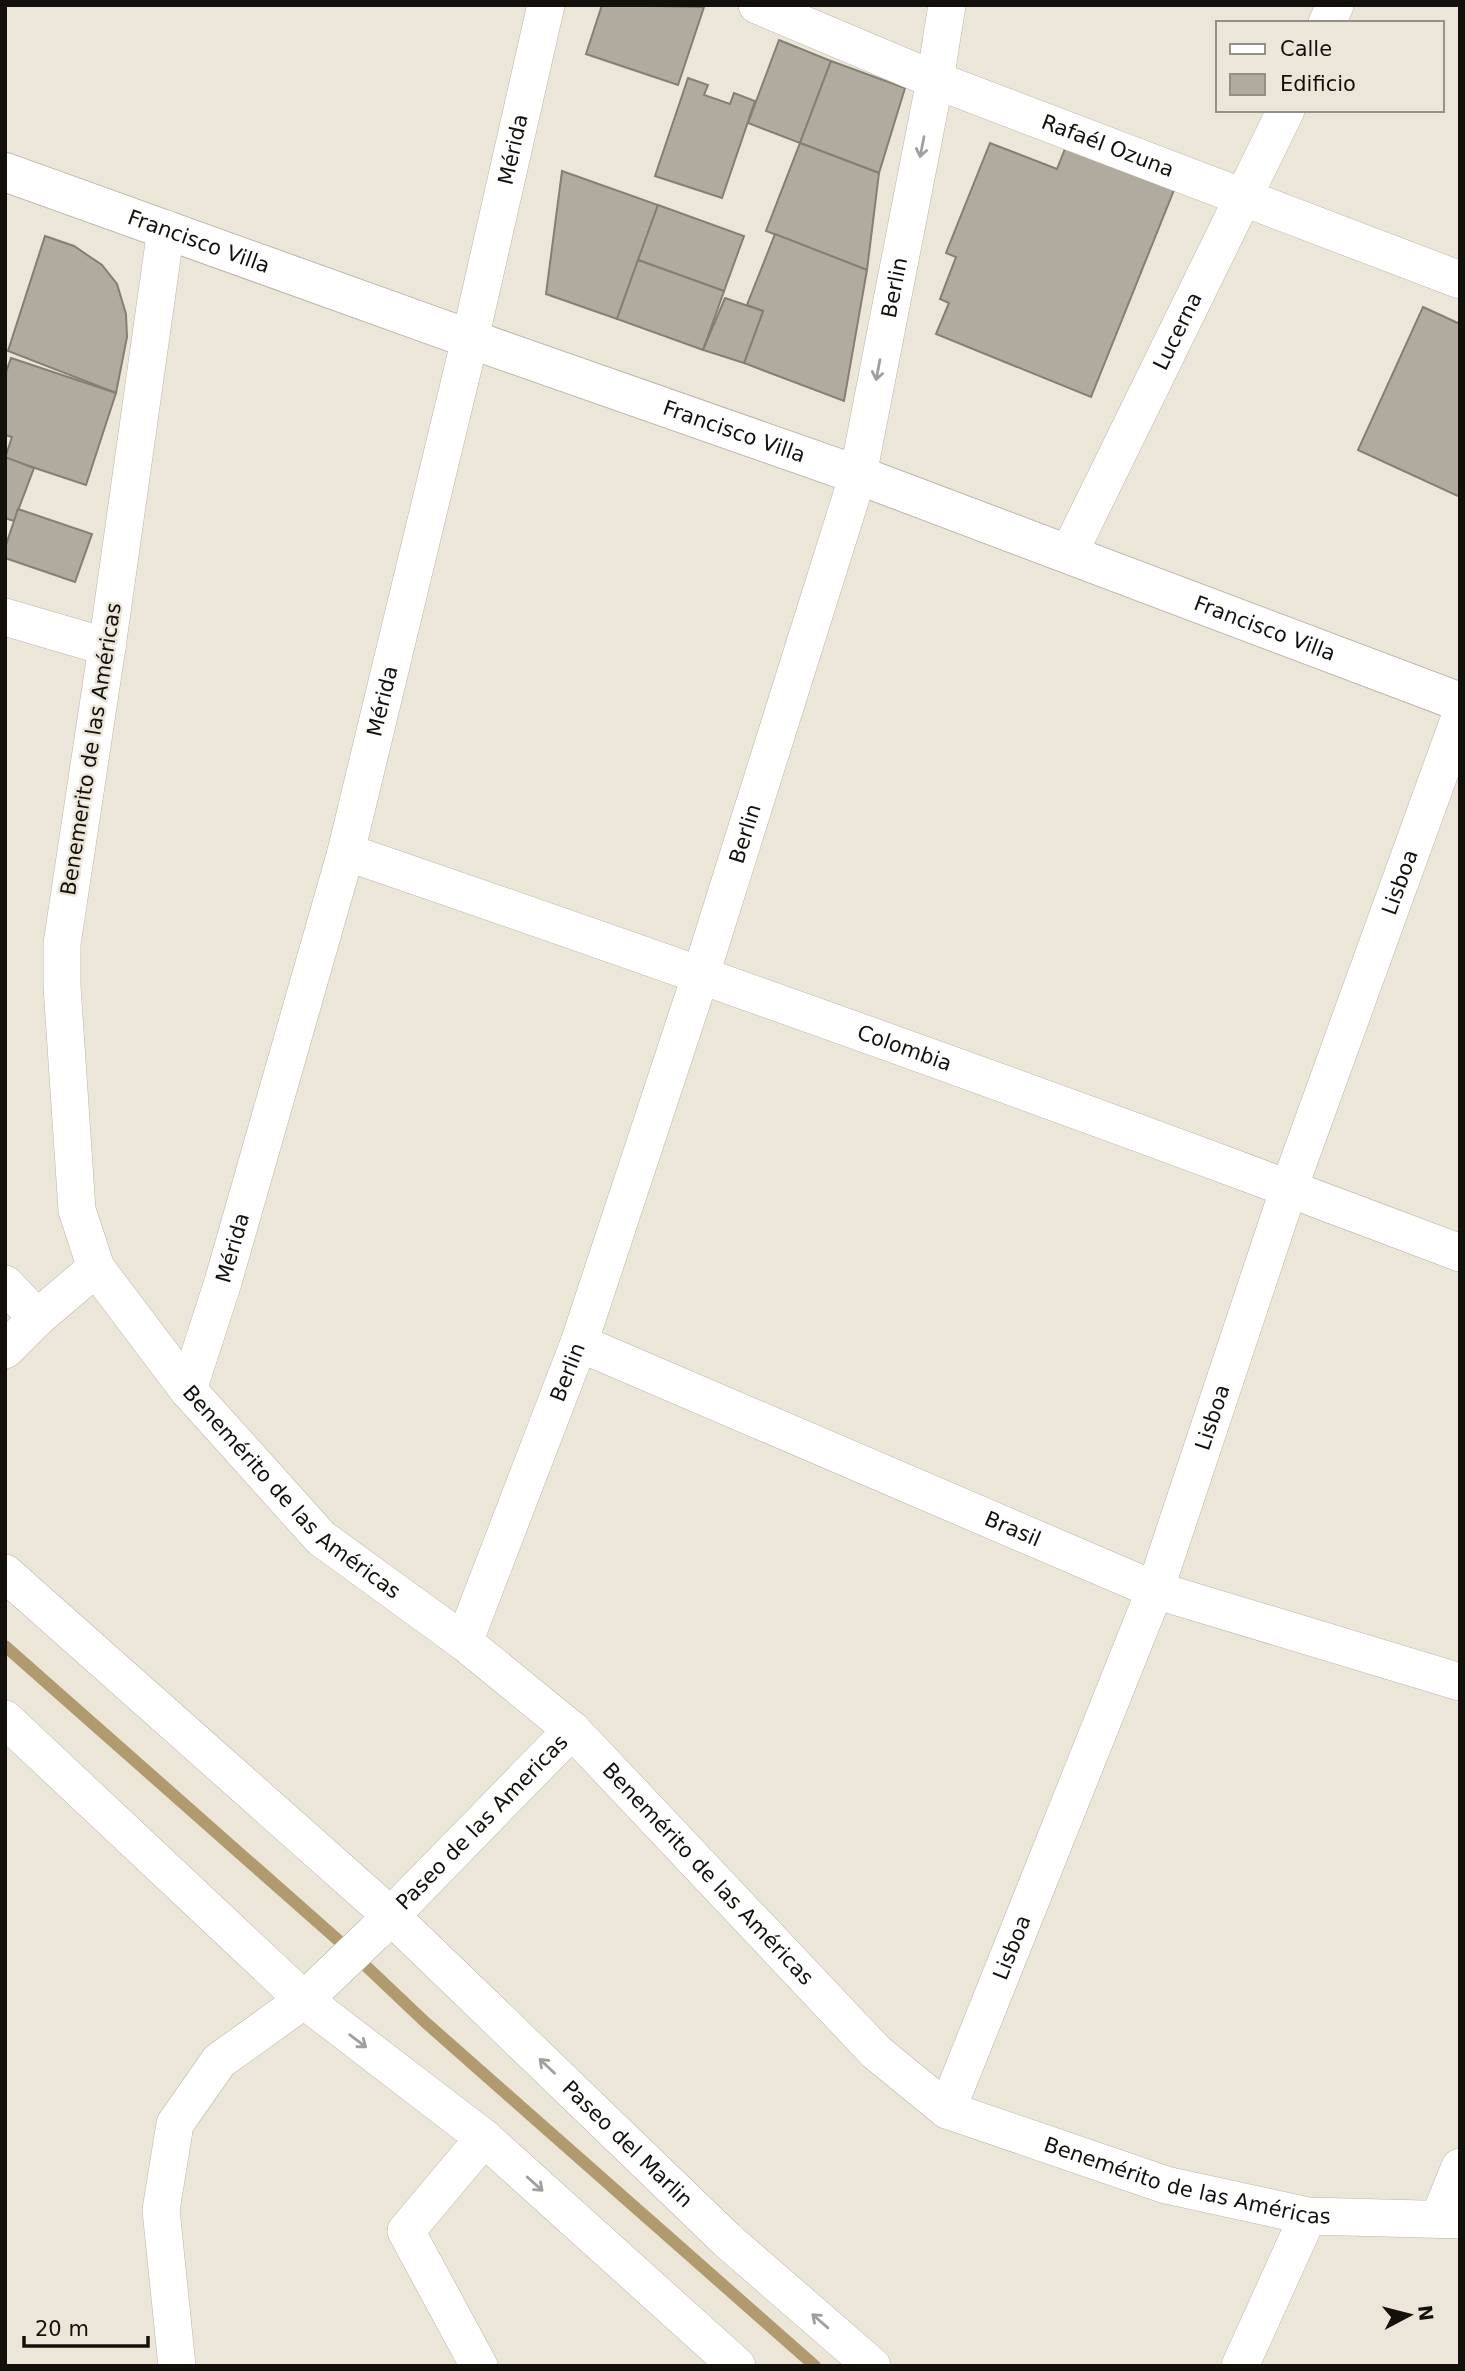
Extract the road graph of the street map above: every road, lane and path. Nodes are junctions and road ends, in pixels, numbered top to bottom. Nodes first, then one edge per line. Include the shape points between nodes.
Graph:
1 (546, 5) edge
2 (757, 5) edge
3 (947, 5) edge
4 (1335, 5) edge
5 (1328, 21) edge
6 (935, 80) junction
7 (1285, 112) edge
8 (5, 172) edge
9 (1244, 197) junction
10 (166, 229) junction
11 (1460, 280) edge
12 (470, 339) junction
13 (858, 475) junction
14 (1069, 553) junction
15 (5, 617) edge
16 (107, 647) junction
17 (1460, 702) edge
18 (1460, 717) edge
19 (346, 852) junction
20 (701, 974) junction
21 (1289, 1188) junction
22 (1460, 1253) edge
23 (96, 1268) junction
24 (5, 1284) edge
25 (37, 1318) junction
26 (579, 1343) junction
27 (5, 1350) edge
28 (188, 1390) junction
29 (5, 1573) edge
30 (1155, 1590) junction
31 (464, 1642) junction
32 (1460, 1682) edge
33 (5, 1719) edge
34 (572, 1730) junction
35 (382, 1924) junction
36 (304, 2000) junction
37 (947, 2110) junction
38 (484, 2138) junction
39 (1460, 2167) edge
40 (1308, 2216) junction
41 (1449, 2219) edge
42 (714, 2358) edge
43 (179, 2365) edge
44 (479, 2366) edge
45 (872, 2366) edge
46 (1240, 2366) edge

1 - 12 street, Mérida
2 - 6 street, Rafaél Ozuna
3 - 6 street, Berlin
4 - 5 street
6 - 9 street, Rafaél Ozuna
6 -> 13 street, Berlin
7 - 9 street, Lucerna
8 - 10 street, Francisco Villa
9 - 11 street, Rafaél Ozuna
9 - 14 street, Lucerna
10 - 12 street, Francisco Villa
10 - 16 street, Benemerito de las Américas
12 - 13 street, Francisco Villa
12 - 19 street, Mérida
13 - 14 street, Francisco Villa
13 - 20 street, Berlin
14 - 17 street, Francisco Villa
15 - 16 street
16 - 23 street, Benemerito de las Américas via 62,944 77,1210
18 - 21 street, Lisboa
19 - 20 street, Colombia
19 - 28 street, Mérida
20 - 21 street, Colombia
20 - 26 street, Berlin
21 - 22 street, Colombia
21 - 30 street, Lisboa
23 - 25 street
23 - 28 street, Benemérito de las Américas
24 - 25 street
25 - 27 street
26 - 30 street, Brasil
26 - 31 street, Berlin
28 - 31 street, Benemérito de las Américas via 321,1538
29 - 35 street, Paseo del Marlin
30 - 32 street, Brasil
30 - 37 street, Lisboa
31 - 34 street, Benemérito de las Américas
33 - 36 street
34 - 35 street, Paseo de las Americas
34 - 37 street, Benemérito de las Américas via 876,2052
35 - 36 street, Paseo de las Americas
45 -> 35 street, Paseo del Marlin via 727,2240
36 -> 38 street
36 - 43 street via 219,2061 176,2124 161,2210
37 - 40 street, Benemérito de las Américas via 1166,2185
38 -> 42 street
38 - 44 street via 406,2231
39 - 41 street
40 - 41 street, Benemérito de las Américas
40 - 46 street

